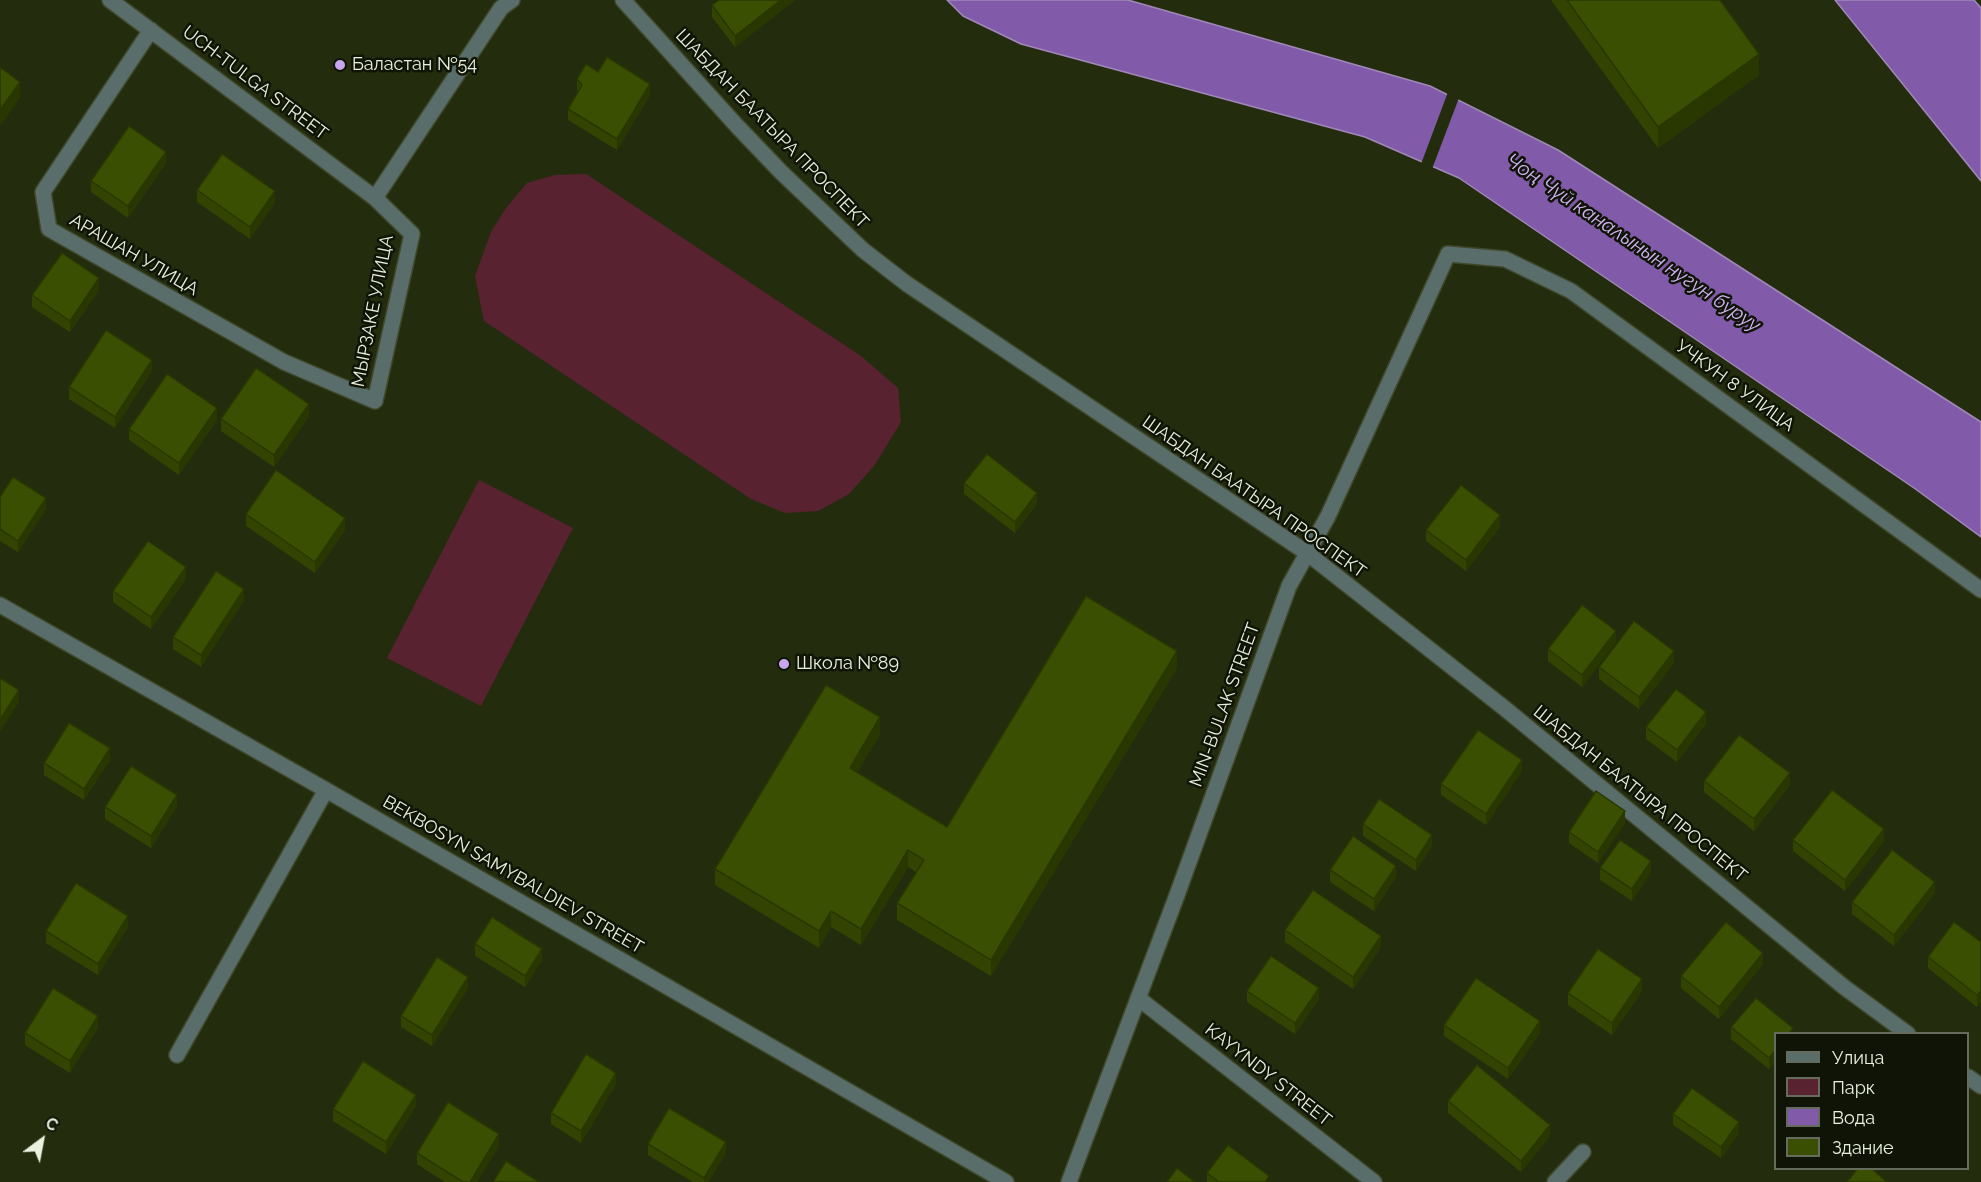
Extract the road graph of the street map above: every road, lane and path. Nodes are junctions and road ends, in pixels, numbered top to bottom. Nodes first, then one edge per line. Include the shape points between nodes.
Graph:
1 (110, 0) edge
2 (512, 0) edge
3 (623, 0) edge
4 (151, 30) junction
5 (375, 198) junction
6 (1448, 254) joint
7 (375, 401) joint
8 (1307, 554) junction
9 (1981, 590) edge
10 (0, 606) edge
11 (326, 790) junction
12 (1138, 998) junction
13 (1905, 1032) edge
14 (177, 1055) dead end
15 (1583, 1152) dead end
16 (1006, 1182) edge
17 (1069, 1182) edge
18 (1374, 1182) edge
19 (1555, 1182) edge

1 - 4 street, UCH-TULGA STREET
2 - 5 street via 501,8
3 - 8 street, ШАБДАН БААТЫРА ПРОСПЕКТ via 781,172 863,250 907,284
4 - 5 street, UCH-TULGA STREET
4 - 7 street, АРАШАН УЛИЦА via 43,192 49,229 284,362
5 - 7 street, МЫРЗАКЕ УЛИЦА via 412,234
6 - 8 street, MIN-BULAK STREET
6 - 9 street, УЧКУН 8 УЛИЦА via 1505,259 1571,291
8 - 12 street, MIN-BULAK STREET via 1289,586
8 - 13 street, ШАБДАН БААТЫРА ПРОСПЕКТ via 1503,706 1844,987
10 - 11 street, BEKBOSYN SAMYBALDIEV STREET
11 - 14 street
11 - 16 street, BEKBOSYN SAMYBALDIEV STREET
12 - 17 street, MIN-BULAK STREET
12 - 18 street, KAYYNDY STREET
15 - 19 street

